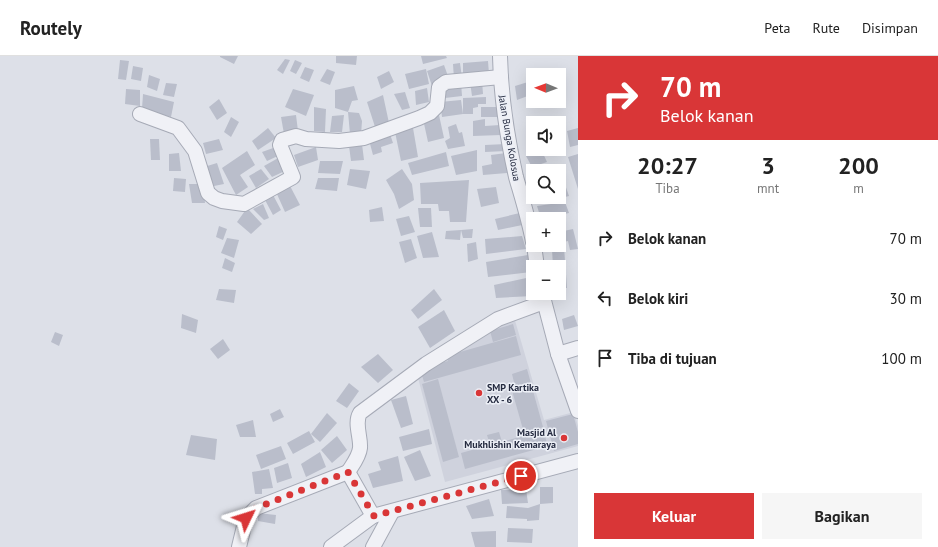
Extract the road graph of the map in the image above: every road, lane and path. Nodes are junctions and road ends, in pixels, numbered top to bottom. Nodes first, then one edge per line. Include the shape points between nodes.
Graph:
1 (500, 56) edge
2 (501, 77) junction
3 (140, 114) dead end
4 (526, 214) edge
5 (537, 300) edge
6 (544, 300) edge
7 (578, 348) edge
8 (558, 354) junction
9 (578, 411) edge
10 (578, 461) edge
11 (348, 472) junction
12 (392, 512) junction
13 (374, 516) junction
14 (239, 547) edge
15 (331, 547) edge
16 (373, 547) edge

1 - 2 street, Jalan Bunga Kolosua
2 - 3 street via 446,82 438,87 437,106 430,113 364,138 339,141 296,136 282,140 280,145 294,177 244,204 222,201 208,193 195,151 178,128
2 - 4 street, Jalan Bunga Kolosua via 506,126
5 - 11 street via 498,319 426,364 360,413 357,420 360,448
6 - 8 street
7 - 8 street
8 - 9 street
10 - 12 street
11 - 13 street
11 - 14 street via 256,508 246,518
12 - 13 street
12 - 16 street
13 - 15 street

